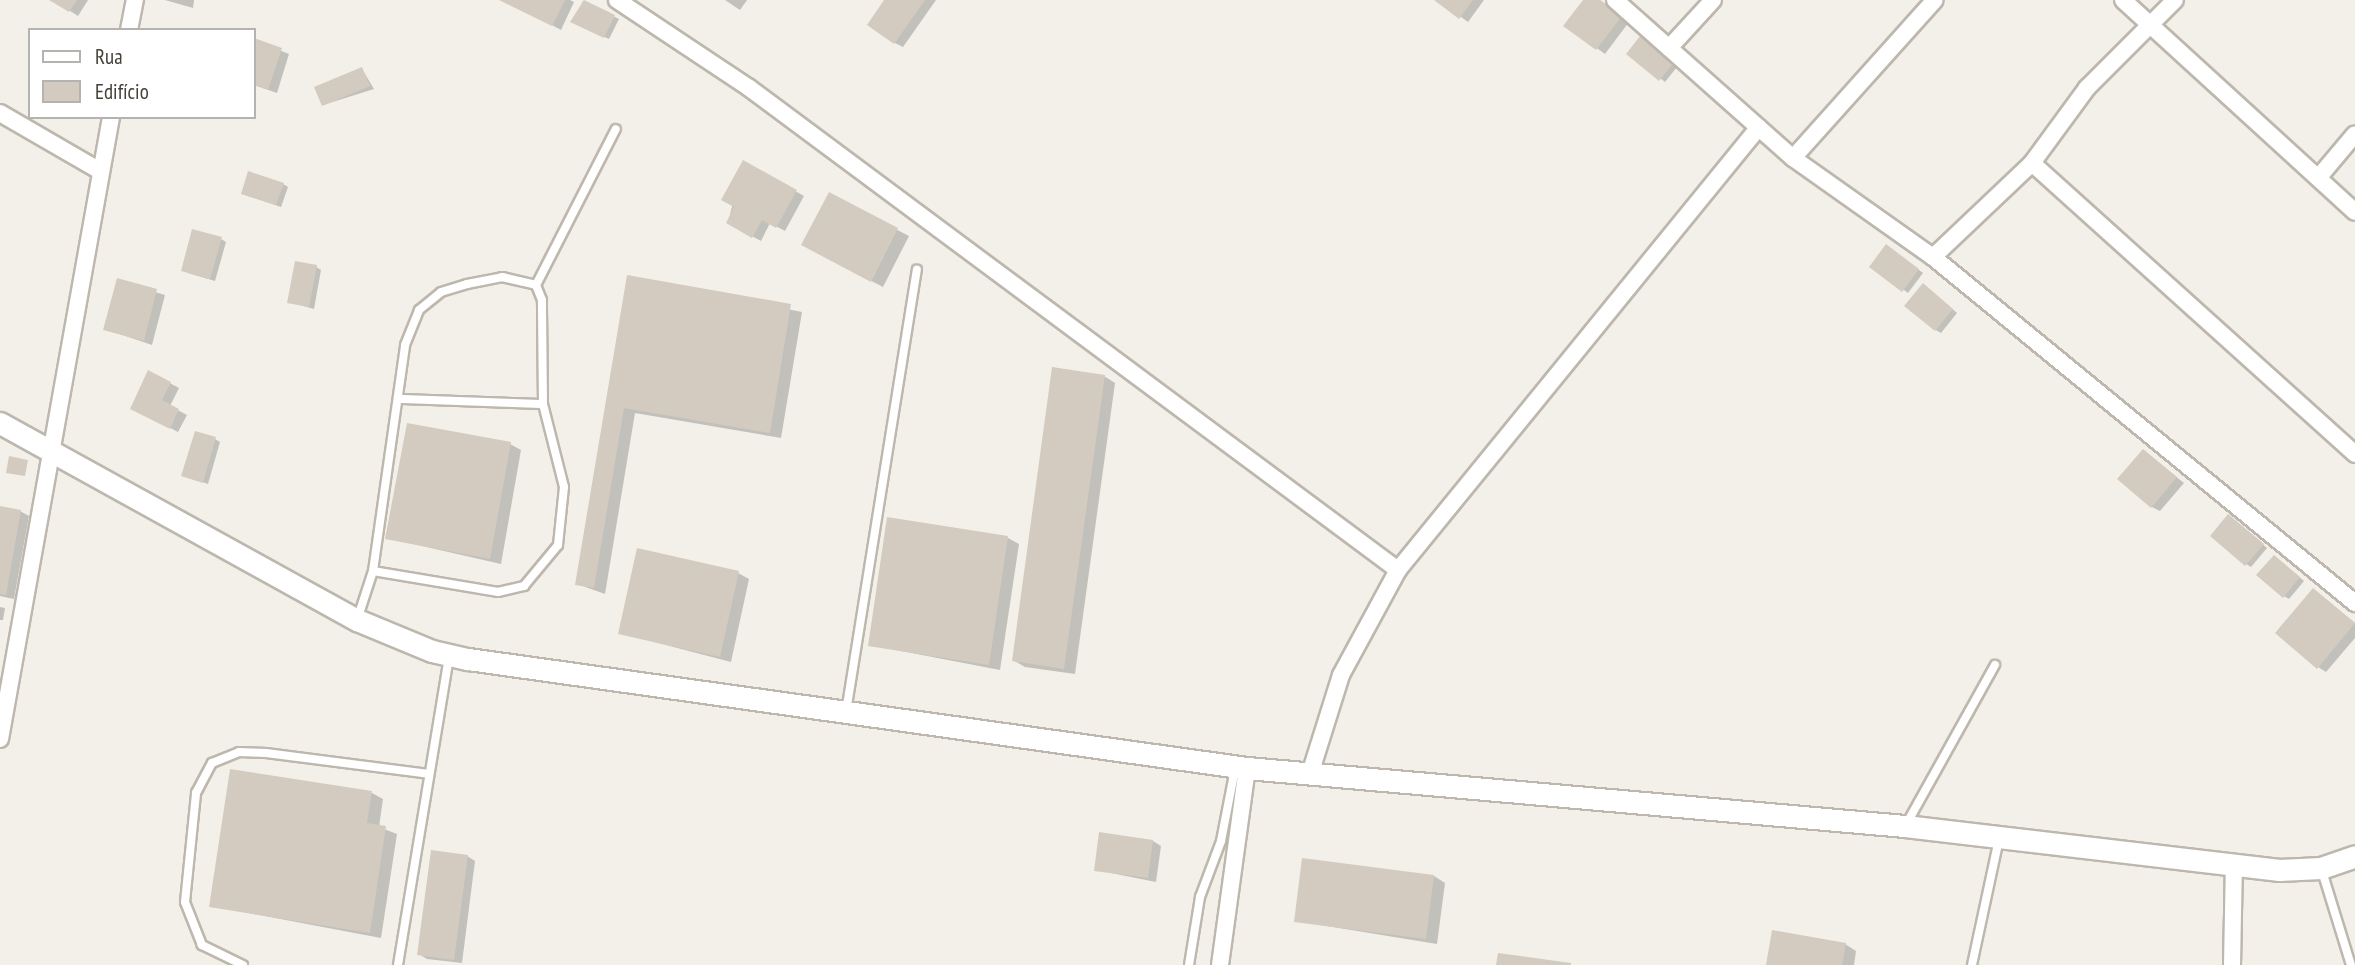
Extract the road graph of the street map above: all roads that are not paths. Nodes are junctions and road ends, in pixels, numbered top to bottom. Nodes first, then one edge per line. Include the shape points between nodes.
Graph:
1 (135, 0) edge
2 (617, 0) edge
3 (1615, 0) edge
4 (1713, 0) edge
5 (1934, 0) edge
6 (2123, 0) edge
7 (2175, 0) edge
8 (2152, 27) junction
9 (129, 28) edge
10 (1670, 48) junction
11 (0, 113) edge
12 (111, 119) edge
13 (1759, 127) junction
14 (616, 129) dead end
15 (2355, 134) edge
16 (1793, 158) junction
17 (2032, 163) junction
18 (100, 171) junction
19 (2318, 178) junction
20 (2355, 212) edge
21 (1933, 257) junction
22 (917, 270) dead end
23 (536, 285) junction
24 (400, 399) junction
25 (543, 404) junction
26 (0, 423) edge
27 (52, 451) junction
28 (2355, 454) edge
29 (1398, 570) junction
30 (373, 571) junction
31 (2355, 603) edge
32 (357, 620) junction
33 (449, 655) junction
34 (1995, 665) dead end
35 (846, 713) junction
36 (0, 739) edge
37 (1241, 767) junction
38 (429, 774) junction
39 (1310, 774) junction
40 (1905, 826) junction
41 (2000, 836) junction
42 (2355, 856) edge
43 (2234, 865) junction
44 (2321, 869) junction
45 (243, 965) edge
46 (398, 965) edge
47 (1189, 965) edge
48 (1220, 965) edge
49 (1972, 965) edge
50 (2232, 965) edge
51 (2351, 965) edge

1 - 9 street
2 - 29 street via 748,87
3 - 10 street
4 - 10 street
5 - 16 street
6 - 8 street
7 - 8 street
8 - 17 street via 2087,88
8 - 19 street
10 - 13 street
11 - 18 street
12 - 18 street
13 - 16 street
13 - 29 street
14 - 23 lane
15 - 19 street
16 - 21 street
17 - 21 street
17 - 28 street
18 - 27 street
19 - 20 street
21 - 31 street
22 - 35 lane
23 - 24 lane via 502,277 467,284 441,292 419,310 405,345
23 - 25 lane
24 - 25 lane
24 - 30 lane
25 - 30 lane via 564,486 558,545 540,573 524,586 498,592
26 - 27 street
27 - 32 street
27 - 36 street
29 - 39 street via 1340,675
30 - 32 lane
32 - 33 street
33 - 35 street
33 - 38 lane
34 - 40 lane
35 - 37 street
37 - 39 street
37 - 47 lane via 1200,897
37 - 48 street
38 - 45 lane via 266,753 239,752 212,763 196,793 185,902 202,945
38 - 46 lane
39 - 40 street
40 - 41 street
41 - 43 street
41 - 49 lane
42 - 44 street
43 - 44 street
43 - 50 street
44 - 51 lane

